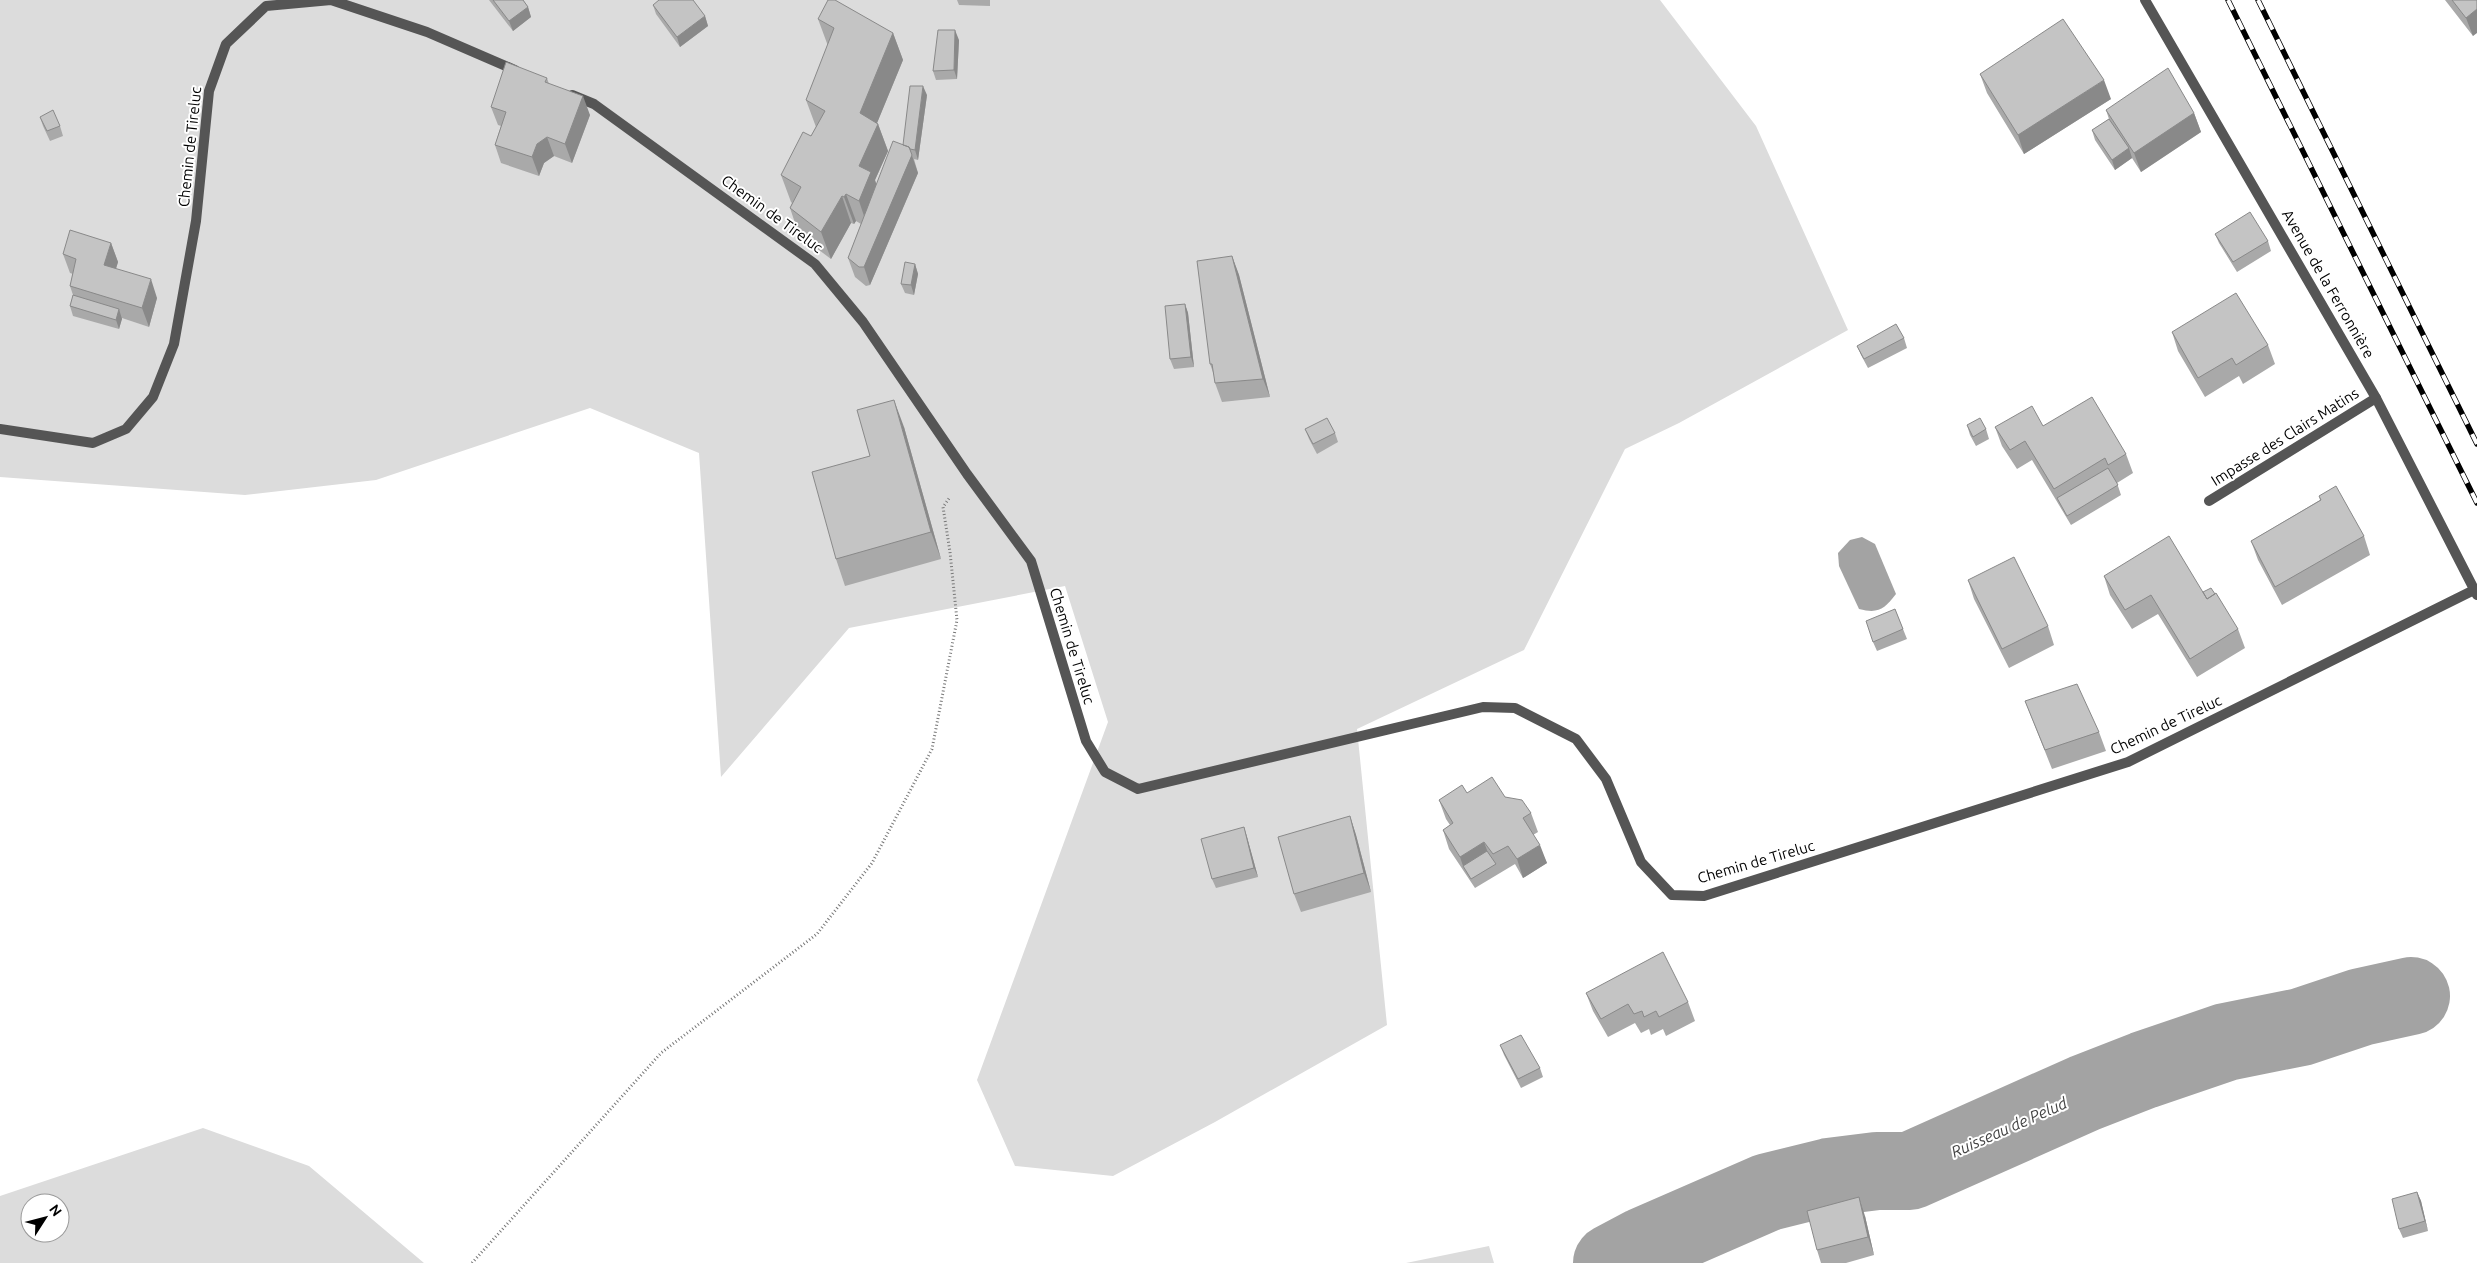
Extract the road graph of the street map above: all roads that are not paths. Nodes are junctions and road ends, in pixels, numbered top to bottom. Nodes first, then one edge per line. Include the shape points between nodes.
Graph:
1 (2145, 0) edge
2 (524, 74) edge
3 (559, 89) edge
4 (2376, 398) junction
5 (0, 429) edge
6 (2209, 501) dead end
7 (2476, 593) edge

1 - 4 street, Avenue de la Ferronnière
2 - 5 street, Chemin de Tireluc via 426,32 331,0 266,6 226,44 208,91 196,221 174,344 153,397 126,429 93,443
3 - 7 street, Chemin de Tireluc via 594,104 815,264 864,322 1030,560 1086,741 1105,772 1138,788 1483,707 1515,708 1576,739 1606,779 1641,862 1672,895 1704,896 2128,762
4 - 6 street, Impasse des Clairs Matins
4 - 7 street, Avenue de la Ferronnière

